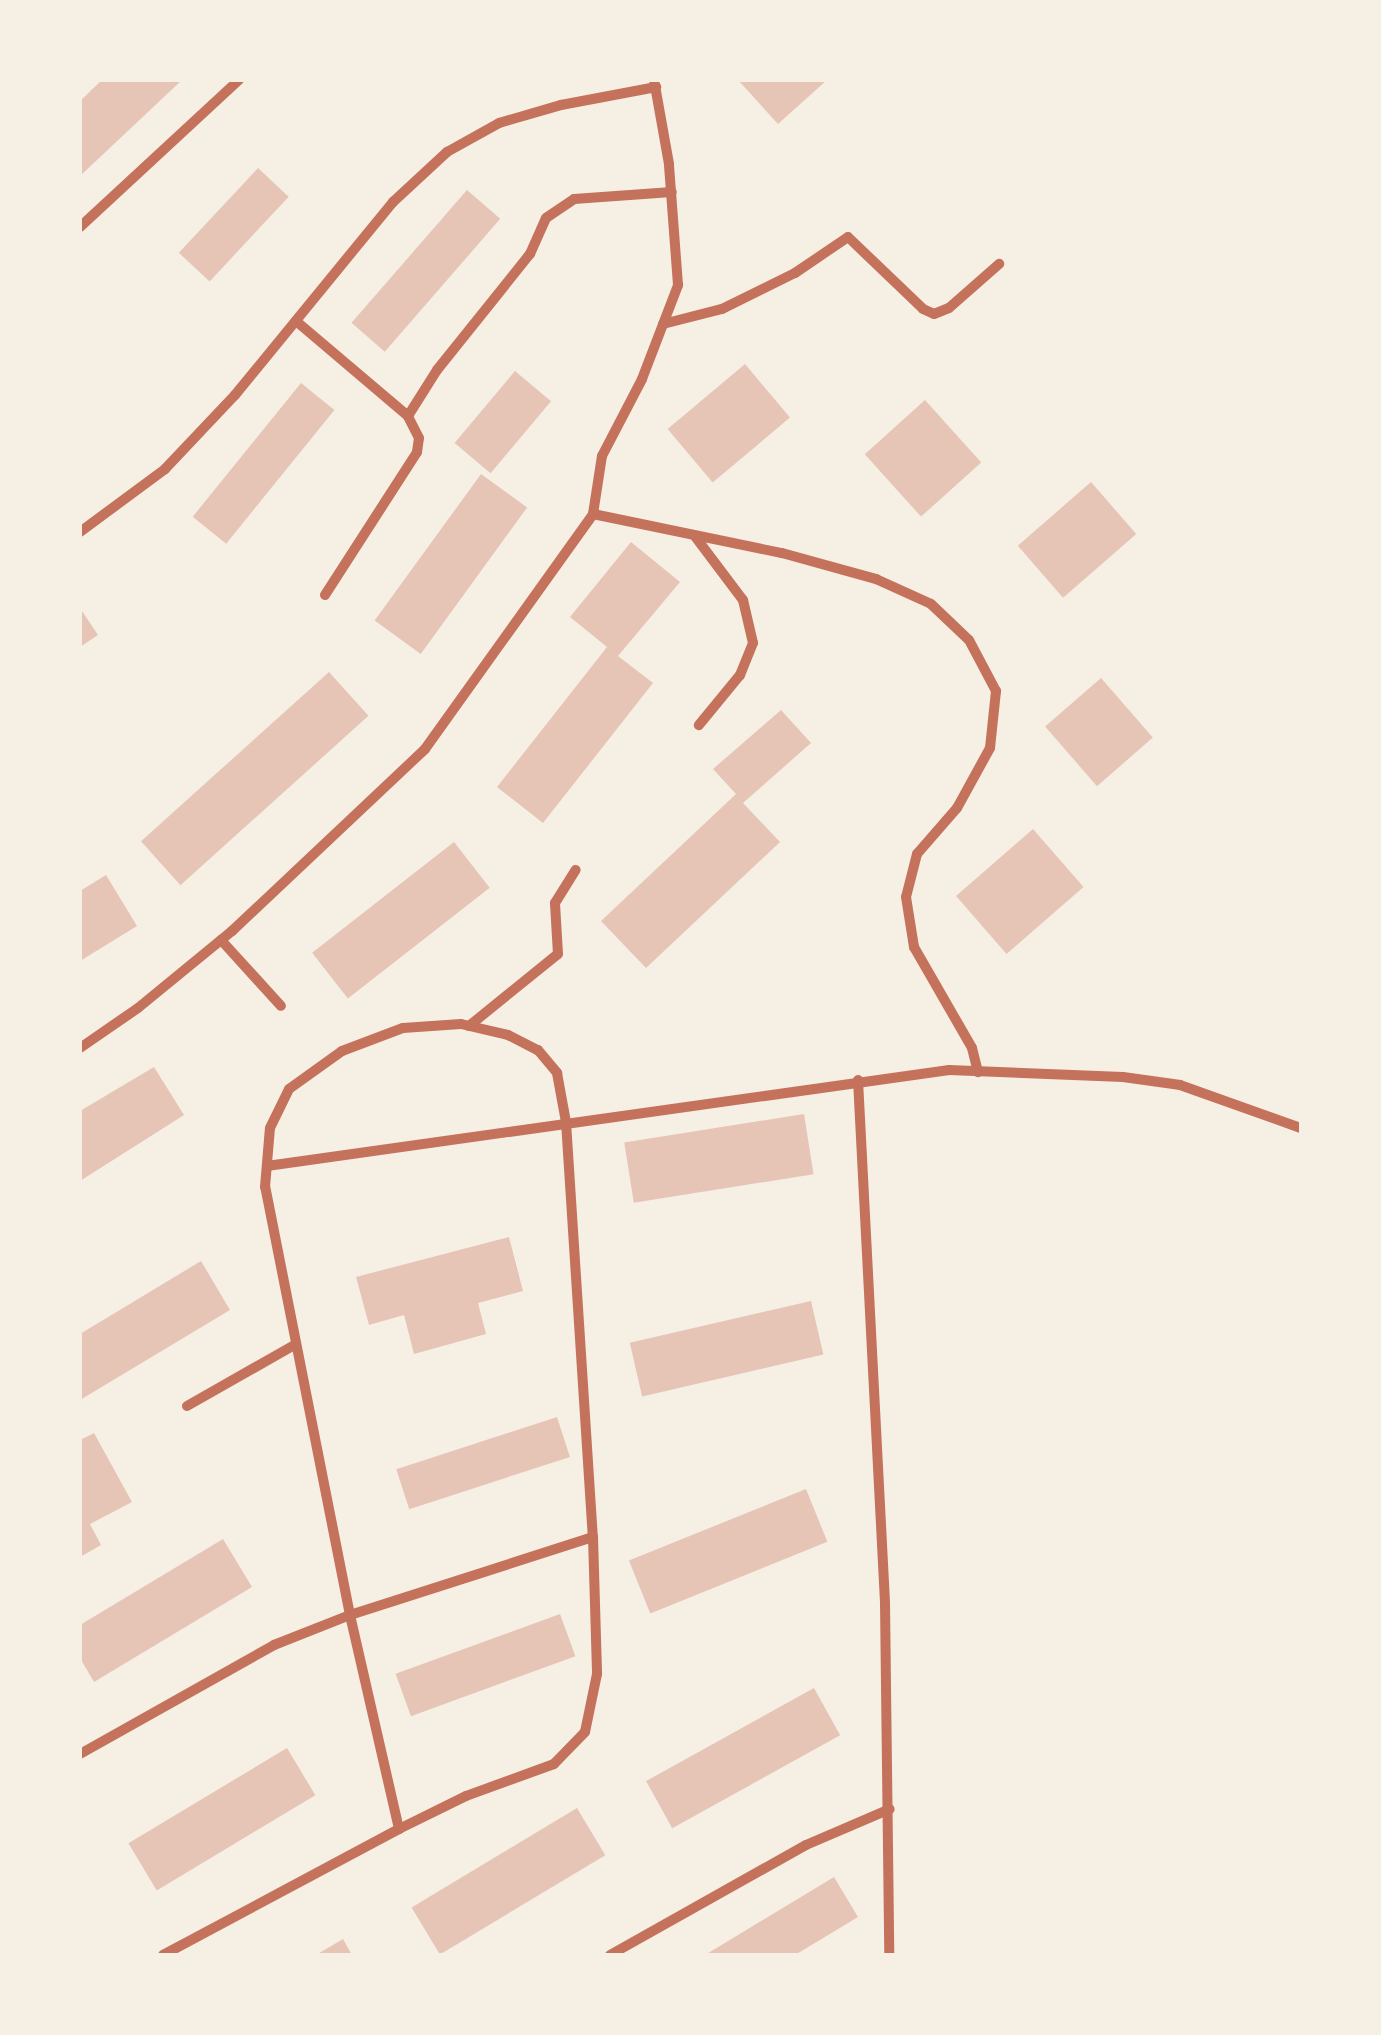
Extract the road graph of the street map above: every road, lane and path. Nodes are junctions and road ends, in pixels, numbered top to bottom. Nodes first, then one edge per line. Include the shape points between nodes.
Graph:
1 (239, 80) edge
2 (655, 83) edge
3 (672, 192) junction
4 (80, 227) edge
5 (999, 264) dead end
6 (296, 320) junction
7 (663, 324) junction
8 (408, 416) junction
9 (593, 514) junction
10 (80, 532) edge
11 (693, 534) junction
12 (325, 595) dead end
13 (698, 725) dead end
14 (576, 870) dead end
15 (220, 940) junction
16 (281, 1006) dead end
17 (468, 1026) junction
18 (80, 1048) edge
19 (978, 1072) junction
20 (858, 1080) junction
21 (566, 1122) junction
22 (1301, 1128) edge
23 (267, 1166) junction
24 (296, 1344) junction
25 (186, 1406) dead end
26 (593, 1537) junction
27 (350, 1615) junction
28 (80, 1754) edge
29 (890, 1809) junction
30 (399, 1828) junction
31 (163, 1955) edge
32 (610, 1955) edge
33 (889, 1955) edge

1 - 4 street
2 - 3 street
2 - 6 street via 499,123 448,152 393,202
3 - 7 street via 678,285
3 - 8 street via 574,199 546,218 530,254
5 - 7 street via 934,314 848,237 722,309
6 - 8 street
6 - 10 street via 165,470
7 - 9 street via 602,456
8 - 12 street via 419,438 417,452
9 - 11 street
9 - 15 street via 425,749
11 - 13 street via 744,600 753,643 740,675
11 - 19 street via 876,578 931,604 969,640 996,691 990,748 957,808 918,854 906,897 914,947 972,1048
14 - 17 street via 555,903 558,954
15 - 16 street
15 - 18 street
17 - 21 street via 538,1050 557,1073
17 - 23 street via 404,1028 342,1050 289,1090 270,1128
19 - 20 street
19 - 22 street via 1180,1085
20 - 21 street
20 - 29 street via 886,1603
21 - 23 street
21 - 26 street
23 - 24 street via 265,1187
24 - 25 street
24 - 27 street
26 - 27 street
26 - 30 street via 597,1674 585,1732 554,1764
27 - 28 street via 274,1645
27 - 30 street
29 - 32 street via 806,1845
29 - 33 street
30 - 31 street

